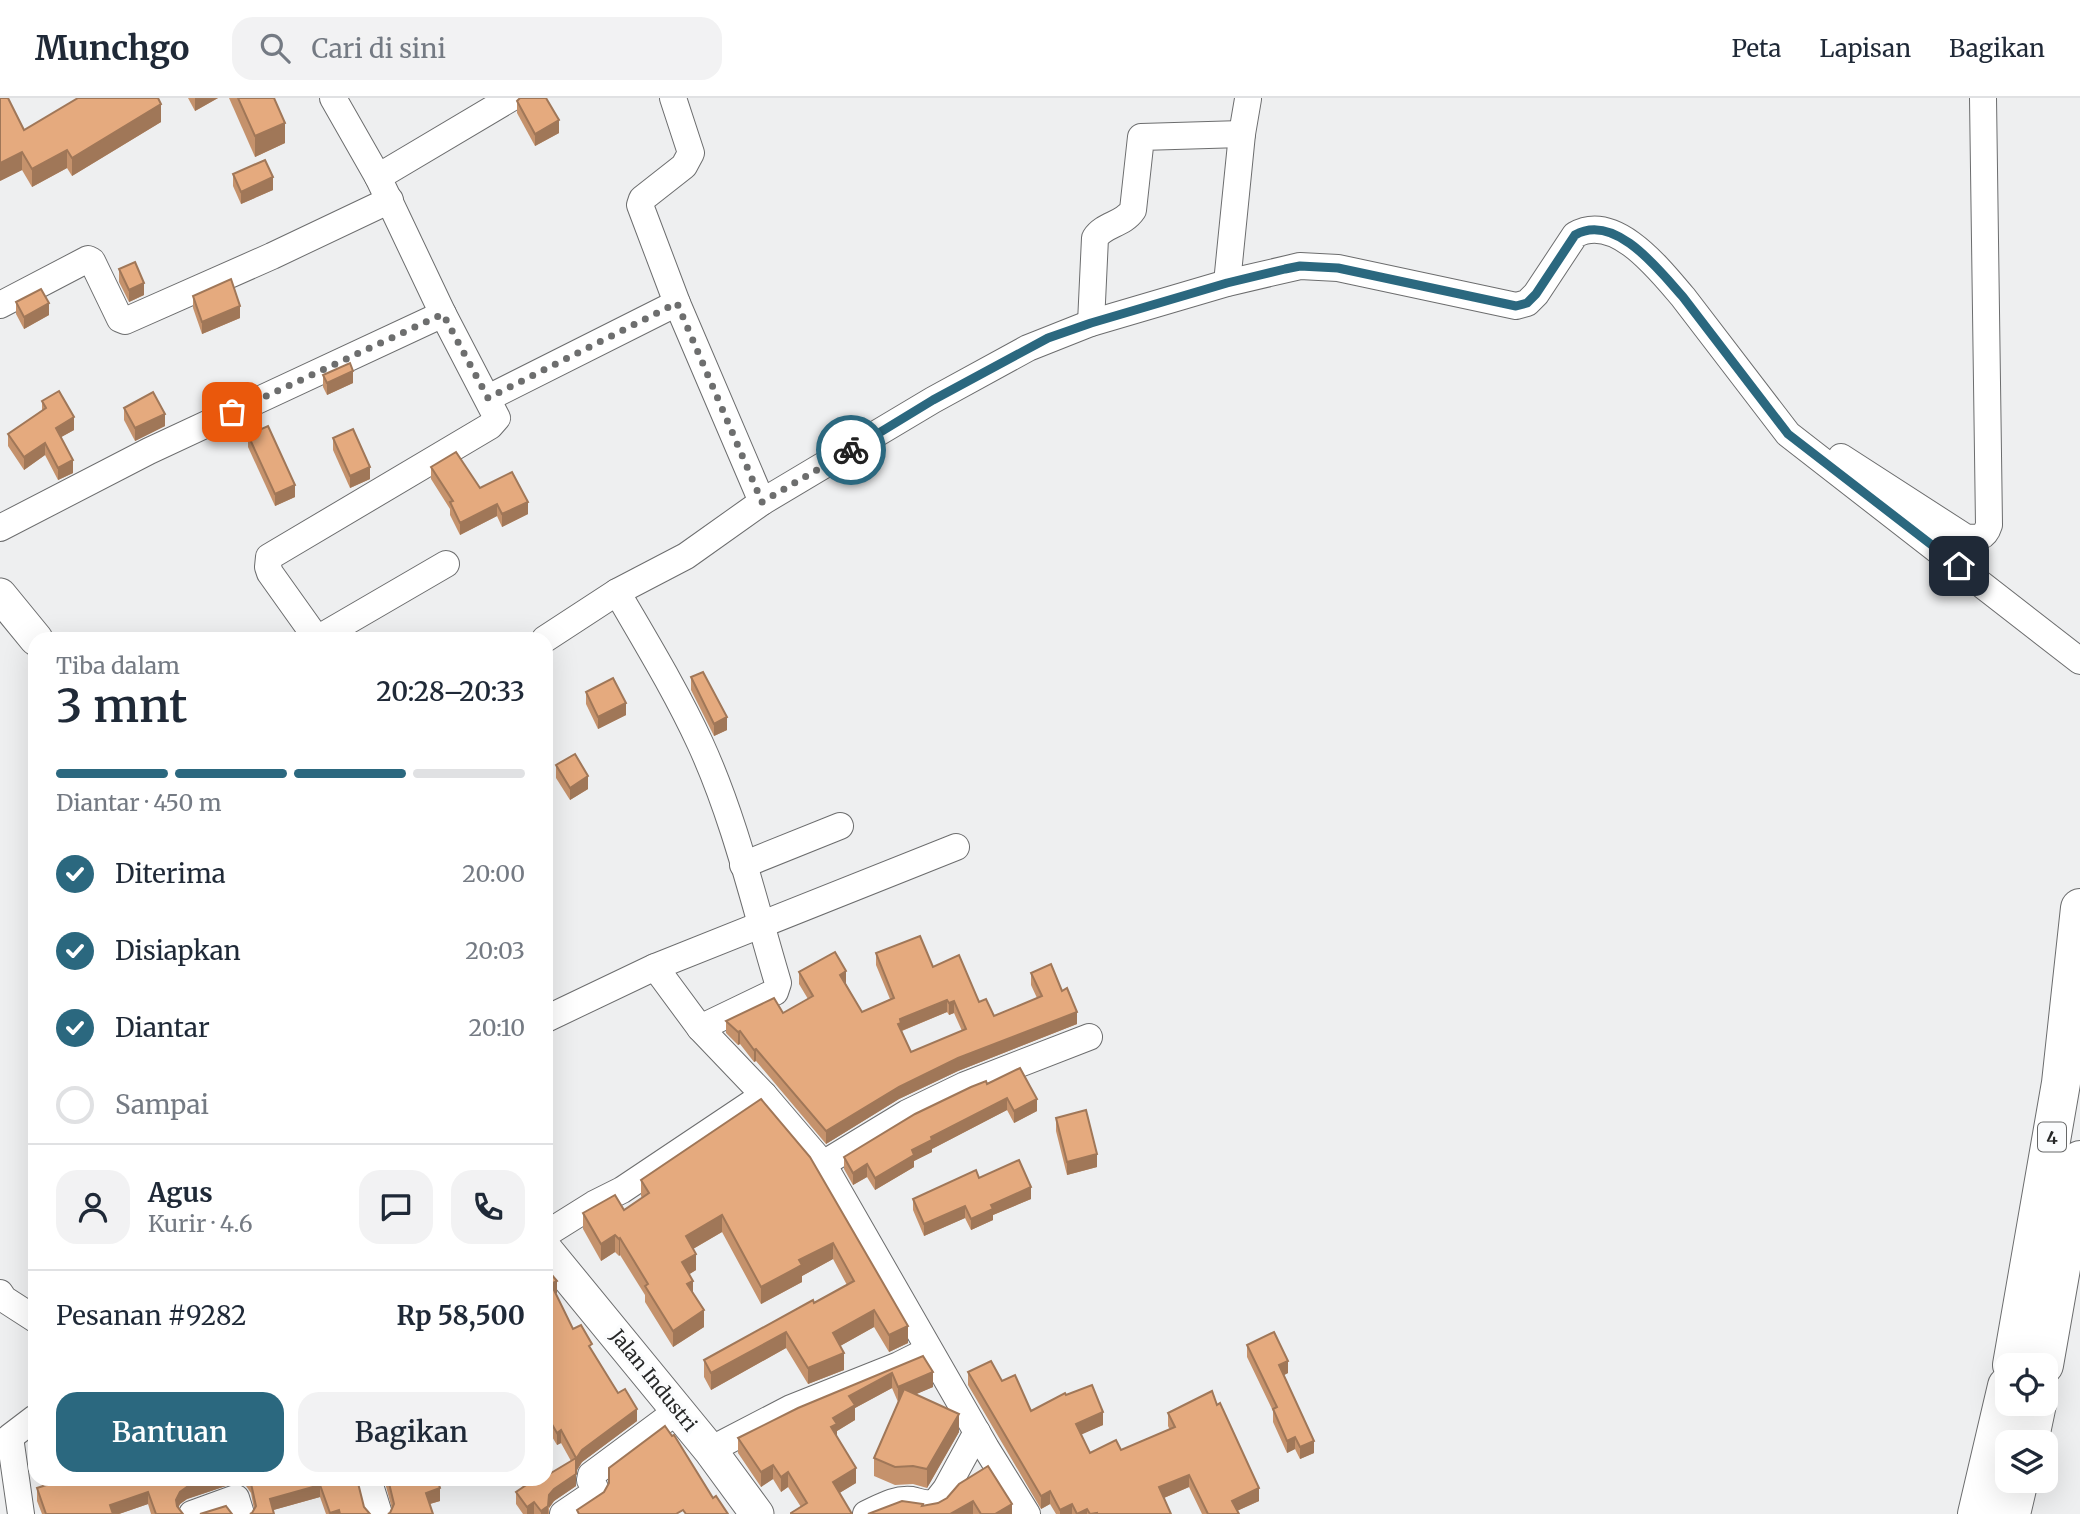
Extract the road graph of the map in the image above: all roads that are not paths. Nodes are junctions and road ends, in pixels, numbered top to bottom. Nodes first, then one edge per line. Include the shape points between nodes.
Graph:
1 (332, 98) edge
2 (512, 98) edge
3 (673, 98) edge
4 (1983, 98) edge
5 (1248, 99) edge
6 (1242, 134) junction
7 (384, 189) junction
8 (1227, 283) junction
9 (677, 303) junction
10 (0, 305) edge
11 (443, 314) junction
12 (1091, 323) junction
13 (488, 398) junction
14 (1788, 434) junction
15 (762, 502) junction
16 (0, 528) edge
17 (446, 564) dead end
18 (617, 592) junction
19 (0, 595) edge
20 (31, 632) edge
21 (312, 632) edge
22 (329, 632) edge
23 (553, 634) edge
24 (2080, 662) edge
25 (840, 825) dead end
26 (956, 847) dead end
27 (743, 865) junction
28 (2080, 908) edge
29 (760, 925) junction
30 (655, 967) junction
31 (553, 1016) edge
32 (700, 1028) junction
33 (1088, 1037) dead end
34 (764, 1095) junction
35 (2080, 1160) edge
36 (823, 1164) junction
37 (553, 1230) edge
38 (553, 1259) edge
39 (0, 1293) edge
40 (28, 1314) edge
41 (929, 1350) junction
42 (2013, 1353) edge
43 (2046, 1353) edge
44 (677, 1411) junction
45 (2000, 1416) edge
46 (28, 1423) edge
47 (977, 1432) junction
48 (710, 1450) junction
49 (370, 1486) edge
50 (2016, 1493) edge
51 (236, 1497) edge
52 (21, 1514) edge
53 (192, 1514) edge
54 (379, 1514) edge
55 (563, 1514) edge
56 (757, 1514) edge
57 (866, 1514) edge
58 (1027, 1514) edge
59 (1977, 1514) edge
60 (2011, 1514) edge

1 - 7 street
2 - 7 street
3 - 9 street via 691,153 684,166 640,205
4 - 14 street via 1987,533 1965,537 1835,453
5 - 6 street
6 - 8 street
6 - 12 street via 1141,137 1133,210 1095,238
7 - 10 street via 272,256 125,321 88,259
7 - 11 street
8 - 12 street
8 - 14 street via 1300,266 1338,268 1516,306 1536,294 1575,235 1585,229 1608,230 1664,275
9 - 13 street
9 - 15 street
11 - 13 street
11 - 16 street via 149,451
12 - 15 street via 1038,343 975,376
13 - 21 street via 496,415 494,424 269,557 270,573
14 - 24 street
15 - 18 street via 686,556
17 - 22 street
18 - 23 street
18 - 27 street via 701,744
19 - 20 main road
25 - 27 street
26 - 29 street
27 - 29 street
28 - 42 highway, 4 via 2061,1083
29 - 30 street
29 - 32 street via 777,991
30 - 31 street
30 - 32 street
32 - 34 street
33 - 36 street via 965,1085 907,1113
34 - 36 street
34 - 37 street via 622,1190
35 - 43 highway, 4
36 - 41 street
38 - 44 main road, Jalan Industri
39 - 40 street
41 - 47 street
41 - 48 street via 792,1408
44 - 48 main road, Jalan Industri
44 - 55 street via 591,1475 594,1493
45 - 59 highway
46 - 52 street via 10,1437
47 - 57 street via 935,1503 903,1499
47 - 58 street
48 - 56 main road, Jalan Industri
49 - 54 street
50 - 60 highway
51 - 53 street

